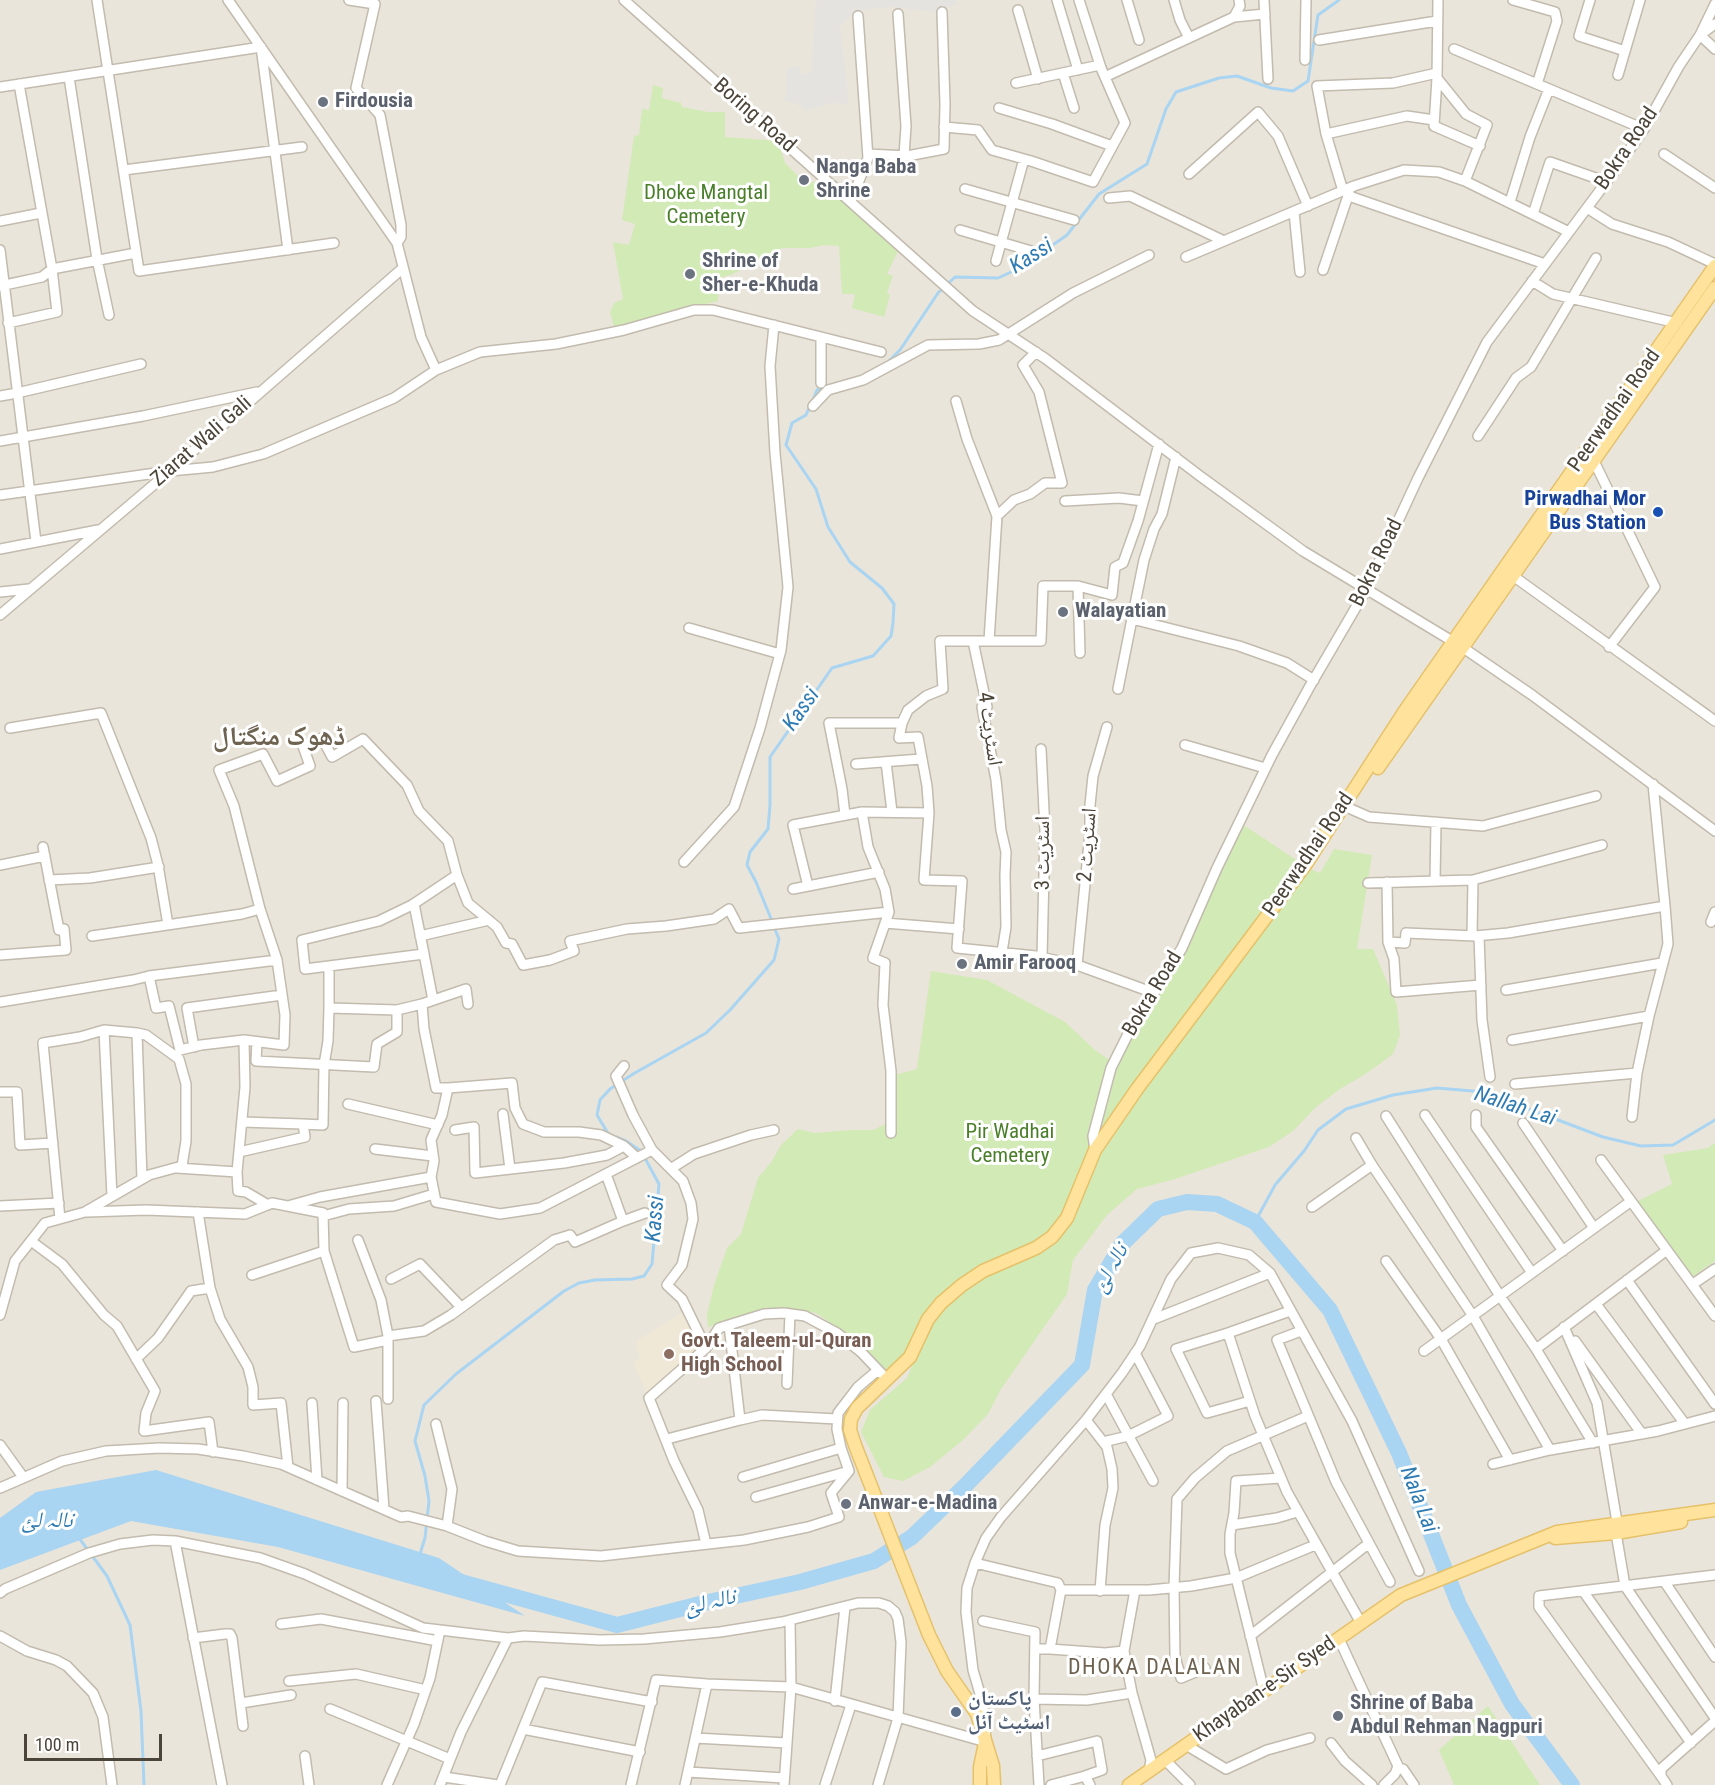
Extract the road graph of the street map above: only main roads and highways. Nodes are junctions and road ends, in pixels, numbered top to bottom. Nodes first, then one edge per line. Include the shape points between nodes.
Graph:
1 (1715, 265) edge
2 (1715, 288) edge
3 (1508, 573) junction
4 (1715, 1510) edge
5 (1715, 1518) edge
6 (1617, 1528) junction
7 (986, 1742) junction
8 (980, 1785) edge
9 (994, 1785) edge
10 (1129, 1785) edge

1 - 3 main road, Peerwadhai Road
2 - 3 main road
3 - 7 main road, Peerwadhai Road via 1404,712 1306,864 1095,1150 1067,1218 1052,1237 1036,1248 983,1271 948,1297 928,1319 910,1357 857,1408 851,1419 850,1430 929,1635 953,1681 977,1714
4 - 6 main road
5 - 6 main road
6 - 10 main road, Khayaban-e-Sir Syed via 1557,1532 1401,1595
7 - 8 main road
7 - 9 main road, Peerwadhai Road

